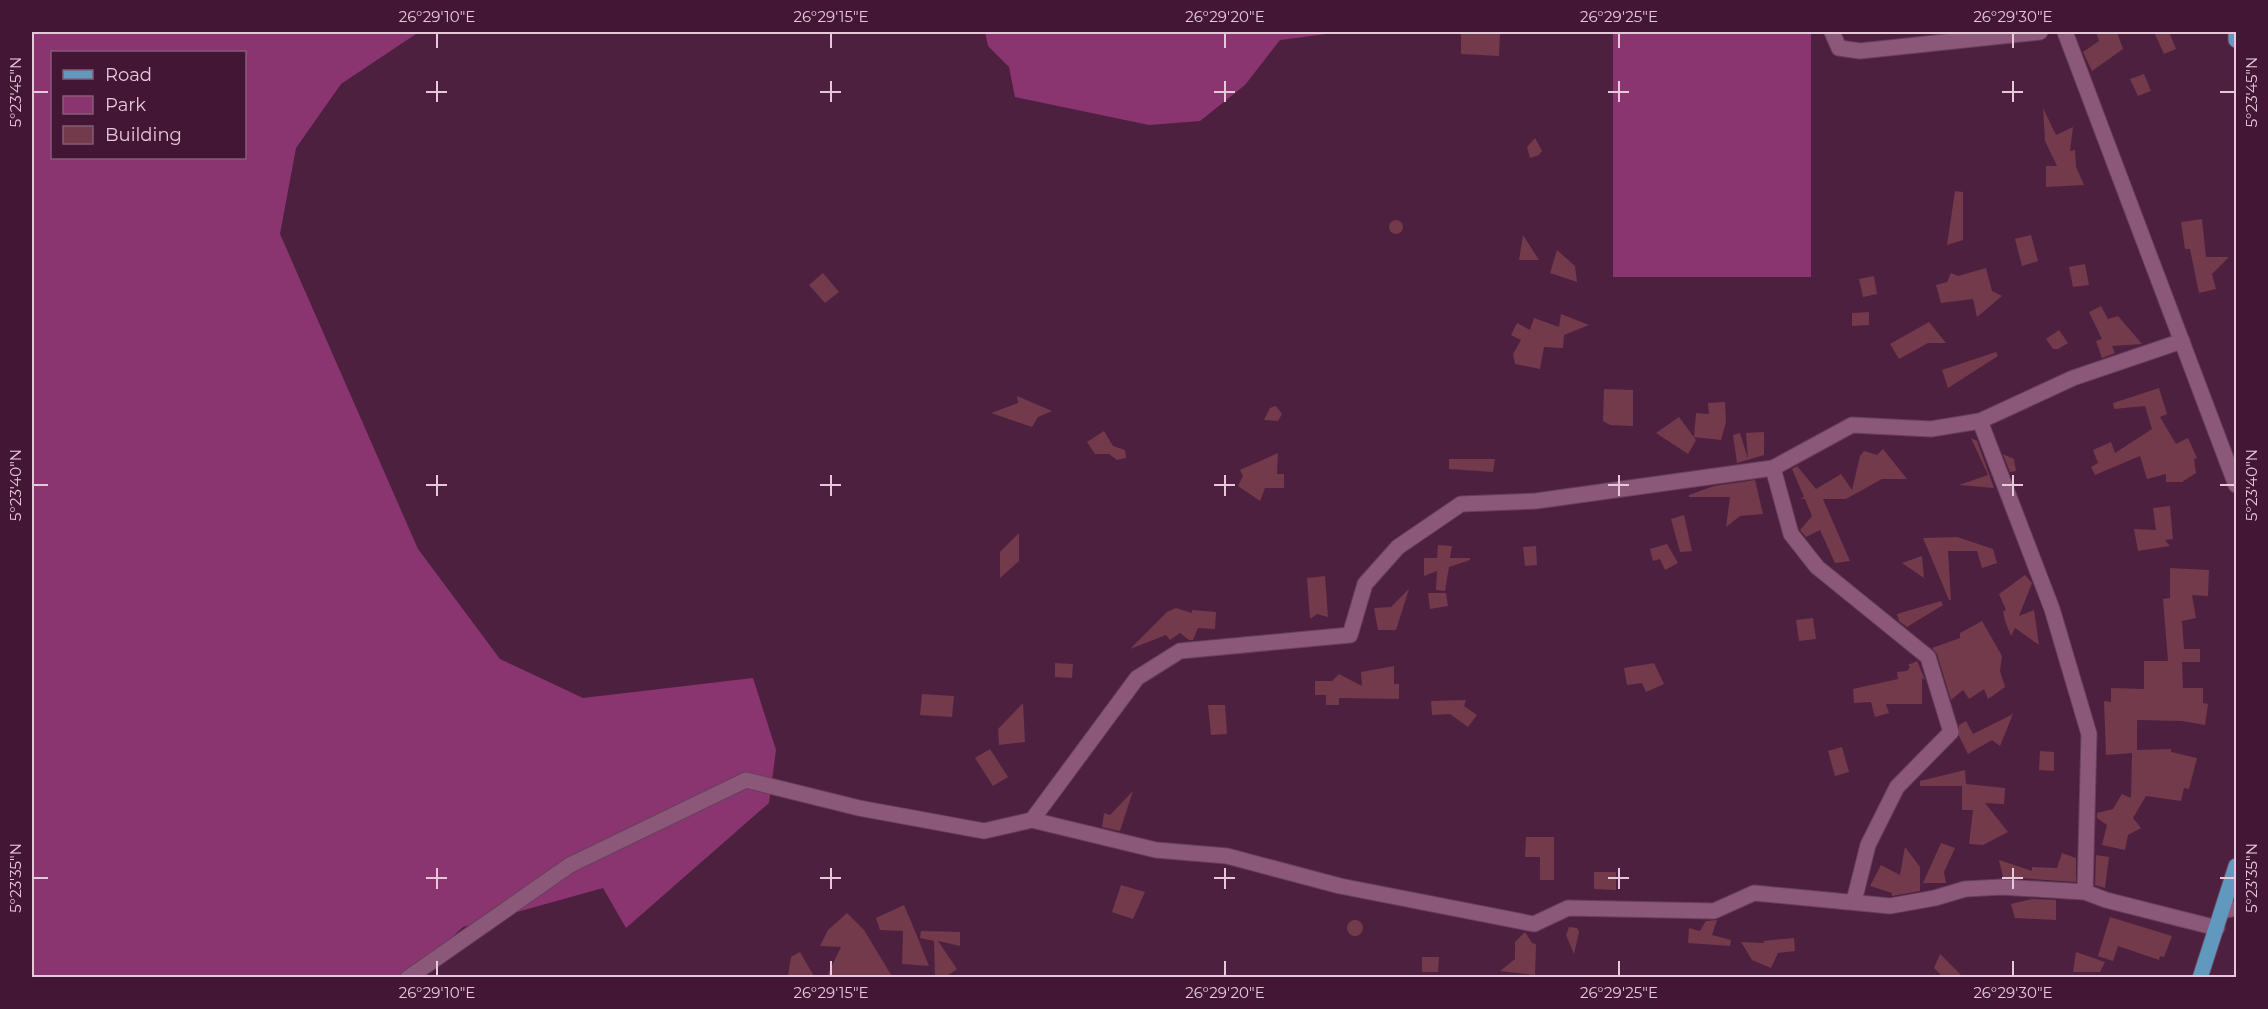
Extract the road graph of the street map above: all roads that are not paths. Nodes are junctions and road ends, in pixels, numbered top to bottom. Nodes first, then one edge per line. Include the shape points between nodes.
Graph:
1 (1832, 32) edge
2 (2040, 32) edge
3 (2065, 32) edge
4 (2236, 32) edge
5 (2236, 40) edge
6 (2182, 341) junction
7 (1980, 421) junction
8 (1773, 468) junction
9 (2236, 485) edge
10 (1032, 820) junction
11 (2236, 866) edge
12 (2085, 892) junction
13 (1854, 901) junction
14 (2230, 909) edge
15 (2217, 928) junction
16 (408, 978) edge
17 (2200, 978) edge

1 - 2 street via 1839,48 1860,51
3 - 6 street
4 - 5 main road
6 - 7 street via 2073,378
6 - 9 street
7 - 8 street via 1931,429 1852,425
7 - 12 street via 2052,609 2089,734
8 - 10 street via 1536,501 1461,504 1398,547 1365,584 1350,635 1180,651 1137,678
8 - 13 street via 1791,534 1817,567 1928,657 1951,732 1897,787 1868,845
10 - 13 street via 1156,850 1227,856 1340,886 1534,924 1568,908 1714,911 1754,893
10 - 16 street via 984,831 859,808 746,780 570,865
11 - 14 main road
12 - 13 street via 2002,887 1965,889 1890,906
12 - 15 street
14 - 15 main road
15 - 17 main road

